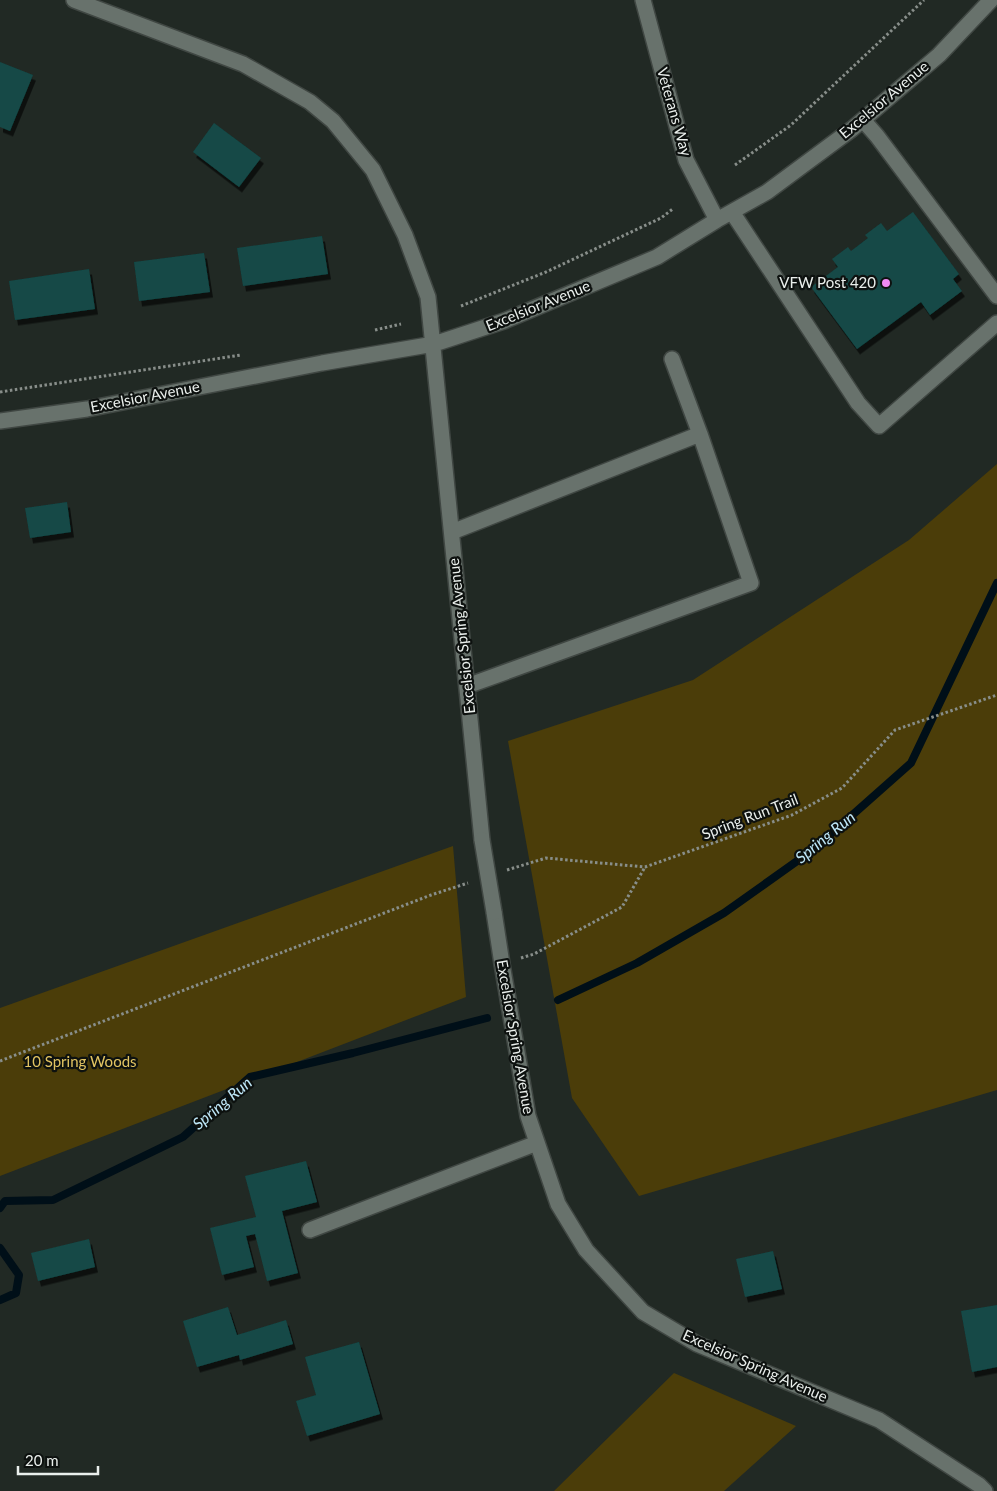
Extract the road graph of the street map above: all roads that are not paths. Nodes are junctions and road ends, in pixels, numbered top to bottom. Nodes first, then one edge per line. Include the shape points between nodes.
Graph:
1 (74, 0) edge
2 (643, 0) edge
3 (991, 0) edge
4 (863, 120) junction
5 (732, 212) junction
6 (717, 220) junction
7 (997, 296) edge
8 (997, 323) edge
9 (434, 344) junction
10 (672, 359) dead end
11 (0, 421) edge
12 (700, 434) junction
13 (452, 532) junction
14 (467, 686) junction
15 (537, 1142) junction
16 (310, 1230) dead end
17 (985, 1491) edge

1 - 9 street, Excelsior Spring Avenue via 243,64 310,102 333,121 373,170 405,235 428,297
2 - 6 street, Veterans Way via 686,160
3 - 4 street, Excelsior Avenue via 938,55
4 - 5 street, Excelsior Avenue via 767,192
4 - 7 street
5 - 6 street, Excelsior Avenue
5 - 8 street via 858,403 879,426
6 - 9 street, Excelsior Avenue via 657,257 504,321
9 - 11 street, Excelsior Avenue via 87,409
9 - 13 street, Excelsior Spring Avenue
10 - 12 street
12 - 13 street
12 - 14 street via 751,582
13 - 14 street, Excelsior Spring Avenue
14 - 15 street, Excelsior Spring Avenue, bridge via 482,840 528,1116
15 - 16 street
15 - 17 street, Excelsior Spring Avenue via 558,1204 586,1250 643,1312 697,1344 878,1420

